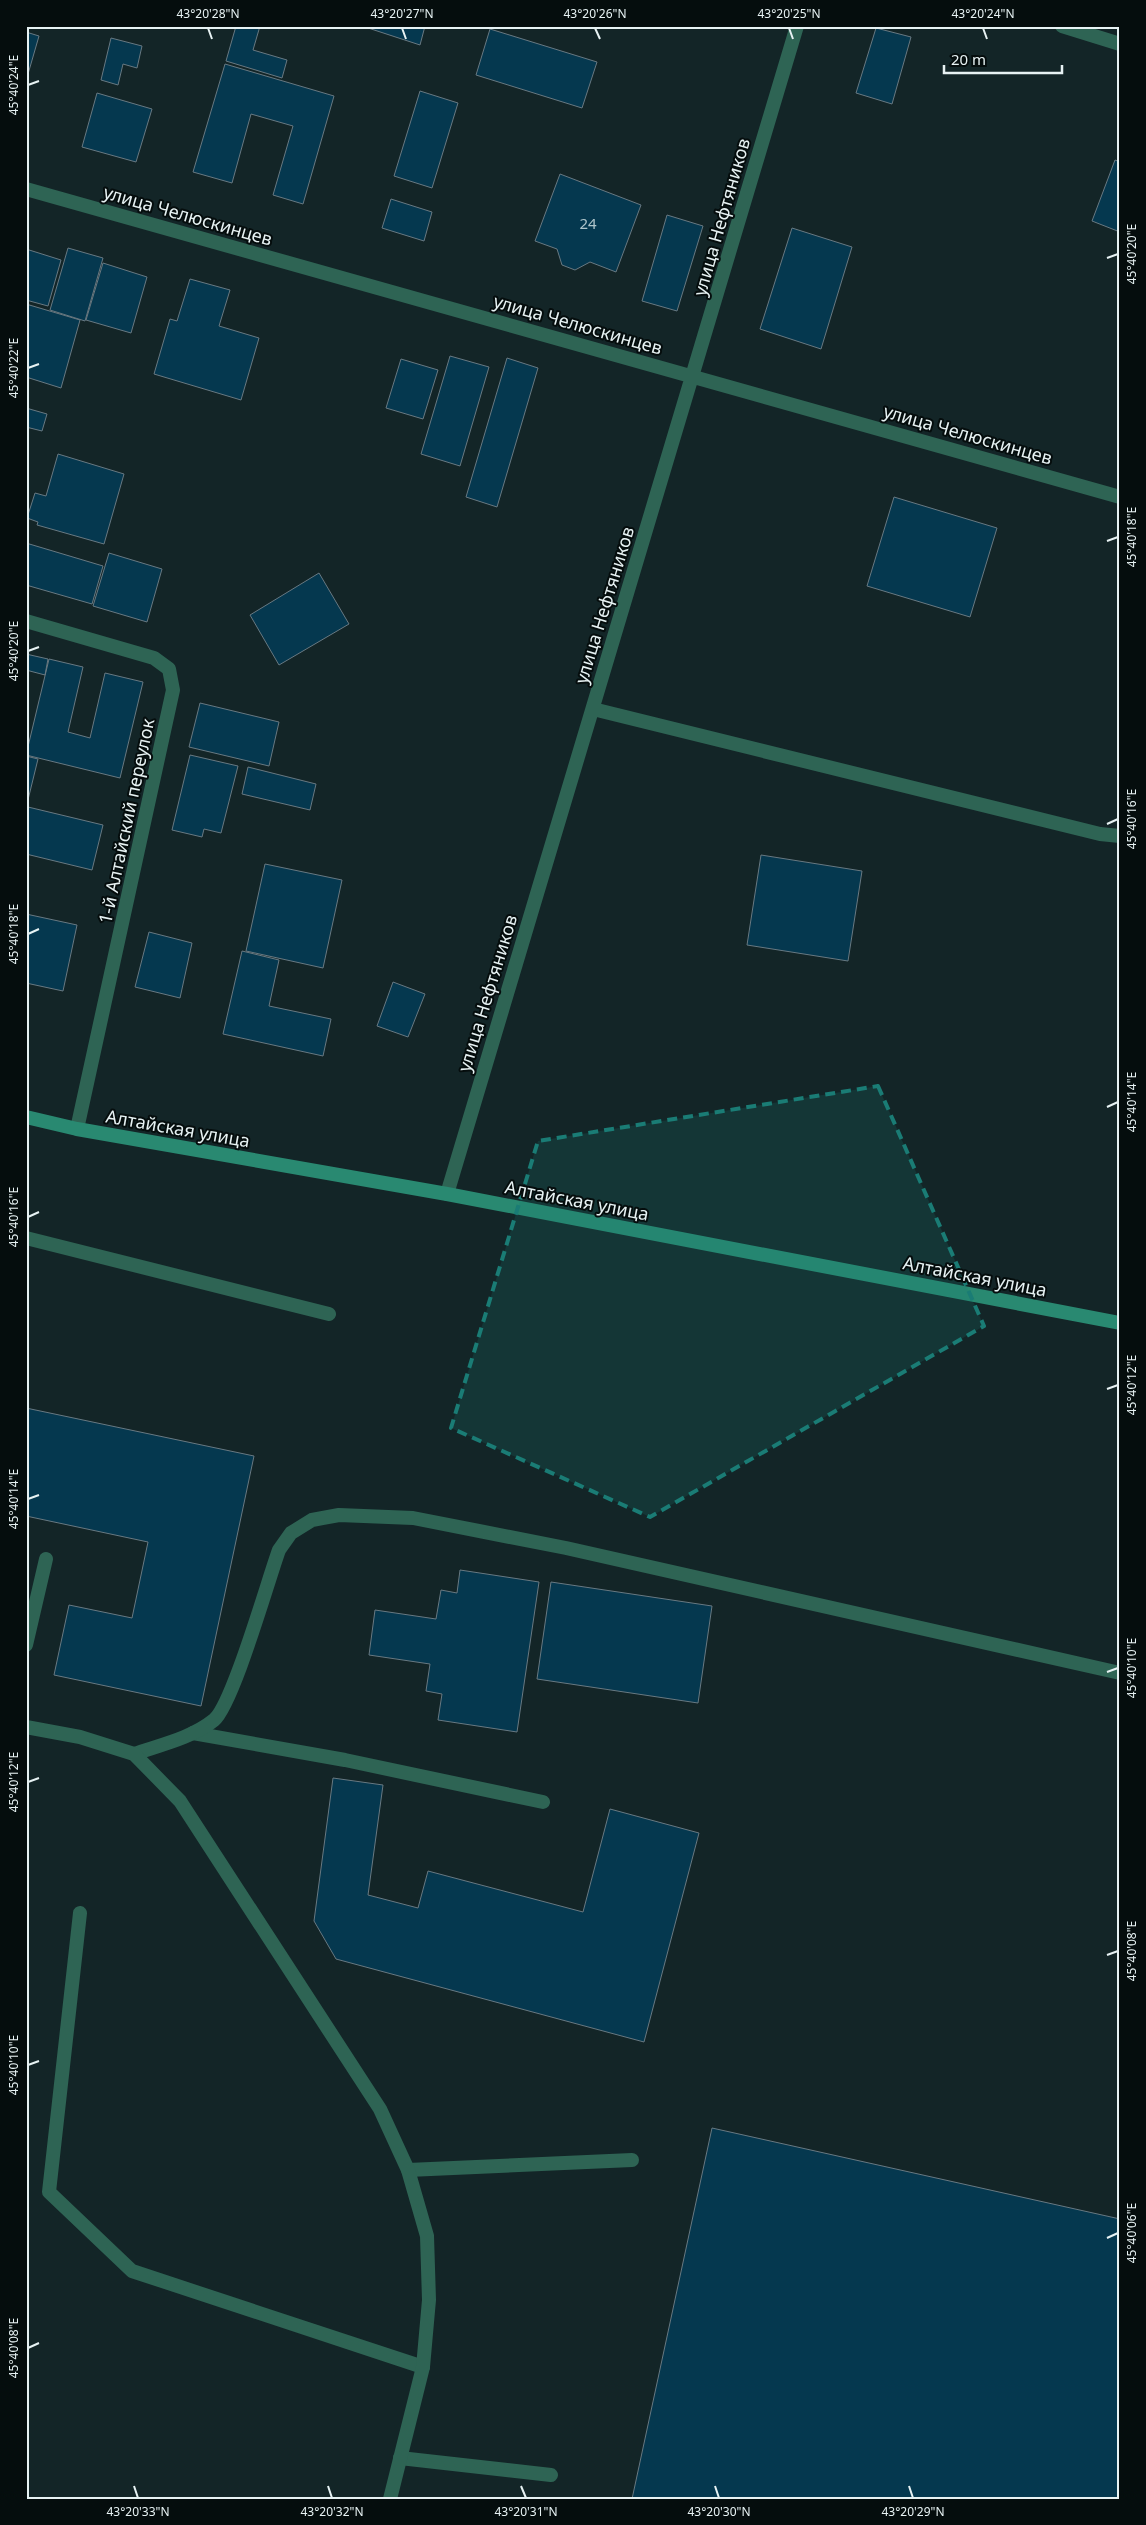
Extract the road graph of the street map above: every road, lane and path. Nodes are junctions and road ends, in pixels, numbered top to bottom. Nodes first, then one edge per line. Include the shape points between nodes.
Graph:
1 (797, 26) edge
2 (1062, 26) edge
3 (1120, 44) edge
4 (26, 189) edge
5 (694, 376) junction
6 (1120, 497) edge
7 (26, 621) edge
8 (592, 709) junction
9 (1120, 836) edge
10 (26, 1117) edge
11 (77, 1129) junction
12 (447, 1194) junction
13 (26, 1238) edge
14 (329, 1314) dead end
15 (1120, 1323) edge
16 (46, 1559) dead end
17 (26, 1645) edge
18 (1120, 1673) edge
19 (26, 1727) edge
20 (192, 1733) junction
21 (134, 1754) junction
22 (543, 1802) dead end
23 (80, 1913) dead end
24 (632, 2160) dead end
25 (408, 2170) junction
26 (423, 2367) junction
27 (400, 2458) junction
28 (551, 2475) dead end
29 (390, 2499) edge

1 - 5 street, улица Нефтяников
2 - 3 street
4 - 5 street, улица Челюскинцев
5 - 6 street, улица Челюскинцев
5 - 8 street, улица Нефтяников
7 - 11 street, 1-й Алтайский переулок via 154,658 169,669 174,690
8 - 9 street via 1100,834
8 - 12 street, улица Нефтяников
10 - 11 main road, Алтайская улица
11 - 12 main road, Алтайская улица
12 - 15 main road, Алтайская улица
13 - 14 street
16 - 17 street
18 - 20 street via 566,1548 413,1518 339,1515 312,1520 291,1533 279,1550 229,1697 215,1719
19 - 21 street via 80,1737
20 - 21 street
20 - 22 street via 345,1760
21 - 25 street via 180,1801 380,2110
23 - 26 street via 49,2192 132,2272
24 - 25 street
25 - 26 street via 427,2236 429,2300
26 - 27 street
27 - 28 street
27 - 29 street

